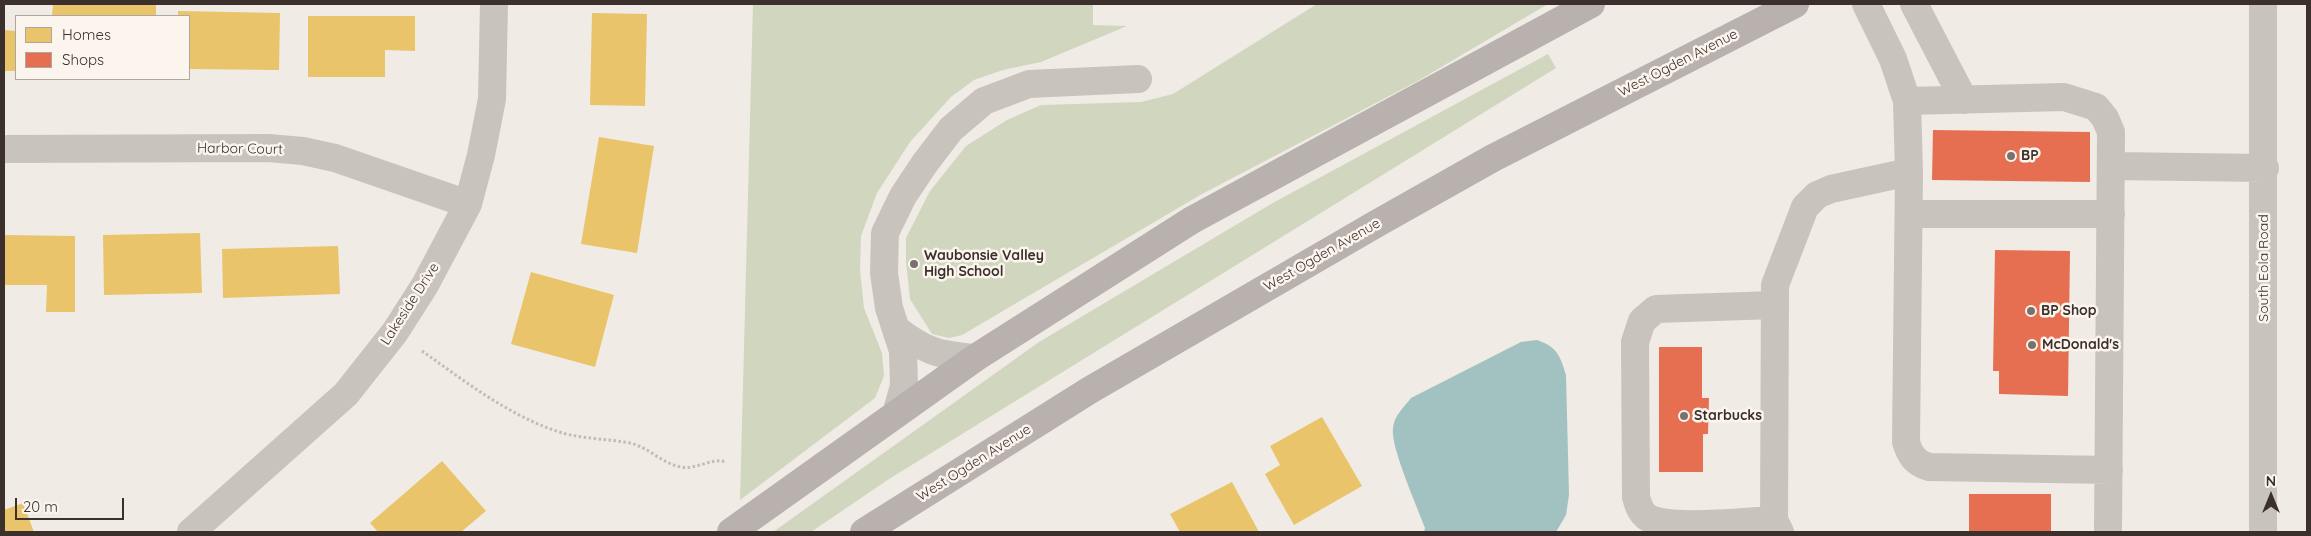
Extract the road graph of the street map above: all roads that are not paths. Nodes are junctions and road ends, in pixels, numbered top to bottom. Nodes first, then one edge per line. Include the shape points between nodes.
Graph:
1 (494, 4) edge
2 (1591, 4) edge
3 (1795, 4) edge
4 (1866, 4) edge
5 (1914, 4) edge
6 (2263, 4) edge
7 (1138, 78) dead end
8 (1964, 100) junction
9 (1907, 101) junction
10 (4, 149) edge
11 (2111, 166) junction
12 (2264, 168) junction
13 (1909, 172) junction
14 (468, 204) junction
15 (1909, 214) junction
16 (2111, 214) junction
17 (1775, 305) junction
18 (896, 329) junction
19 (975, 358) junction
20 (896, 414) junction
21 (2109, 470) junction
22 (1777, 526) edge
23 (191, 532) edge
24 (730, 532) edge
25 (864, 532) edge
26 (2108, 532) edge
27 (2263, 532) edge

1 - 14 street, Lakeside Drive via 492,99
2 - 19 main road via 1192,220
3 - 25 main road, West Ogden Avenue via 1493,158 1376,224 1090,390
4 - 9 street via 1893,58
5 - 8 street
6 - 12 street, South Eola Road
7 - 18 street via 1029,84 984,101 951,129 903,196 885,233 884,273
8 - 9 street
8 - 11 street via 2064,97 2096,107 2111,132
9 - 13 street
10 - 14 street, Harbor Court via 268,148 303,151 335,158
11 - 12 street
11 - 16 street
12 - 27 street, South Eola Road
13 - 15 street
13 - 17 street via 1817,195 1805,207 1775,285
14 - 23 street, Lakeside Drive via 395,332 346,394
15 - 16 street
15 - 21 street via 1906,442 1914,459 1929,467
16 - 21 street
17 - 22 street
17 - 22 street via 1656,309 1642,321 1635,342 1636,497 1648,518 1670,524
18 - 19 street via 916,345 943,356
18 - 20 street via 903,352 904,386
19 - 20 main road
20 - 24 main road
21 - 26 street

